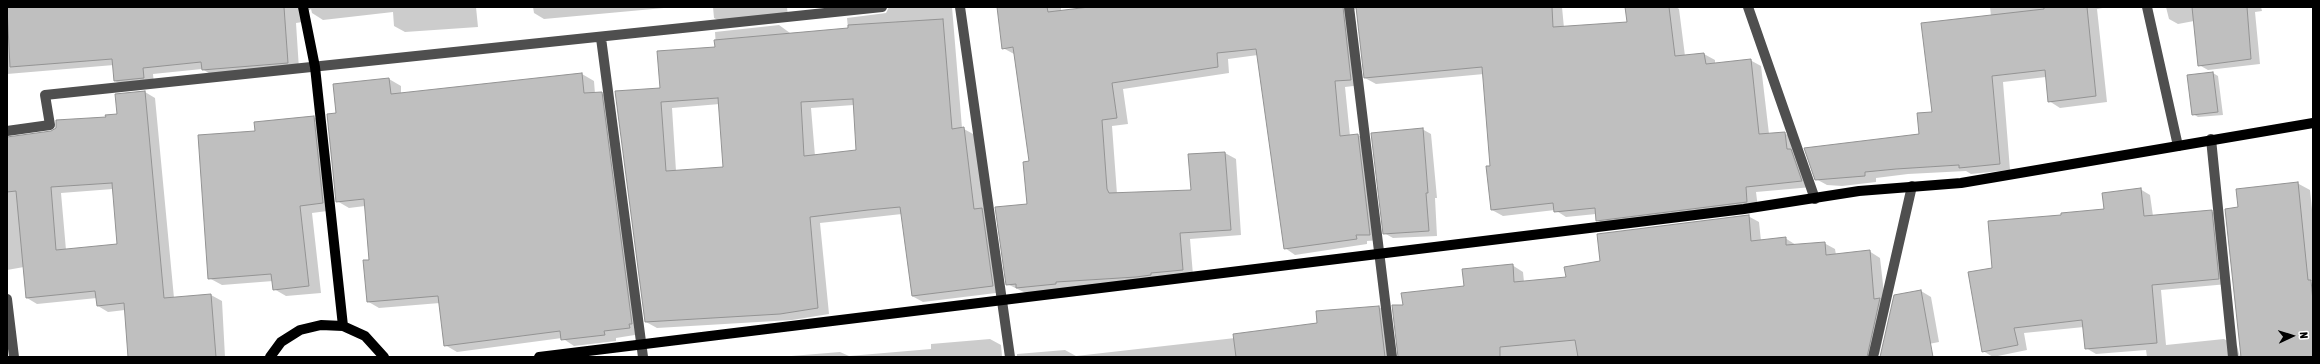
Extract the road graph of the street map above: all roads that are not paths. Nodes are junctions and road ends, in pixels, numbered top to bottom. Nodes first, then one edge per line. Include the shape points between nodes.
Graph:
1 (303, 7) edge
2 (882, 7) edge
3 (960, 7) edge
4 (1349, 7) edge
5 (1748, 7) edge
6 (2147, 7) edge
7 (600, 38) junction
8 (315, 67) junction
9 (2313, 122) edge
10 (7, 131) edge
11 (2211, 139) junction
12 (2178, 146) junction
13 (1912, 186) junction
14 (1815, 199) junction
15 (1378, 253) junction
16 (7, 299) edge
17 (1001, 301) junction
18 (342, 326) junction
19 (641, 344) junction
20 (14, 357) edge
21 (270, 357) edge
22 (384, 357) edge
23 (539, 357) edge
24 (643, 357) edge
25 (1010, 357) edge
26 (1392, 357) edge
27 (1873, 357) edge
28 (2233, 357) edge

1 - 8 main road
2 - 7 street
3 - 17 street
4 - 15 street
5 - 14 street
6 - 12 street
7 - 8 street
7 - 19 street
8 - 10 street via 45,94 50,125
8 - 18 main road
9 - 11 main road
11 - 12 main road
11 - 28 street
12 - 13 main road via 1961,183
13 - 14 main road
13 - 27 street
14 - 15 main road
15 - 17 main road
15 - 26 street
16 - 20 street
17 - 19 main road
17 - 25 street
18 - 21 main road via 321,325 300,330 281,342
18 - 22 main road via 365,336
19 - 23 main road
19 - 24 street

